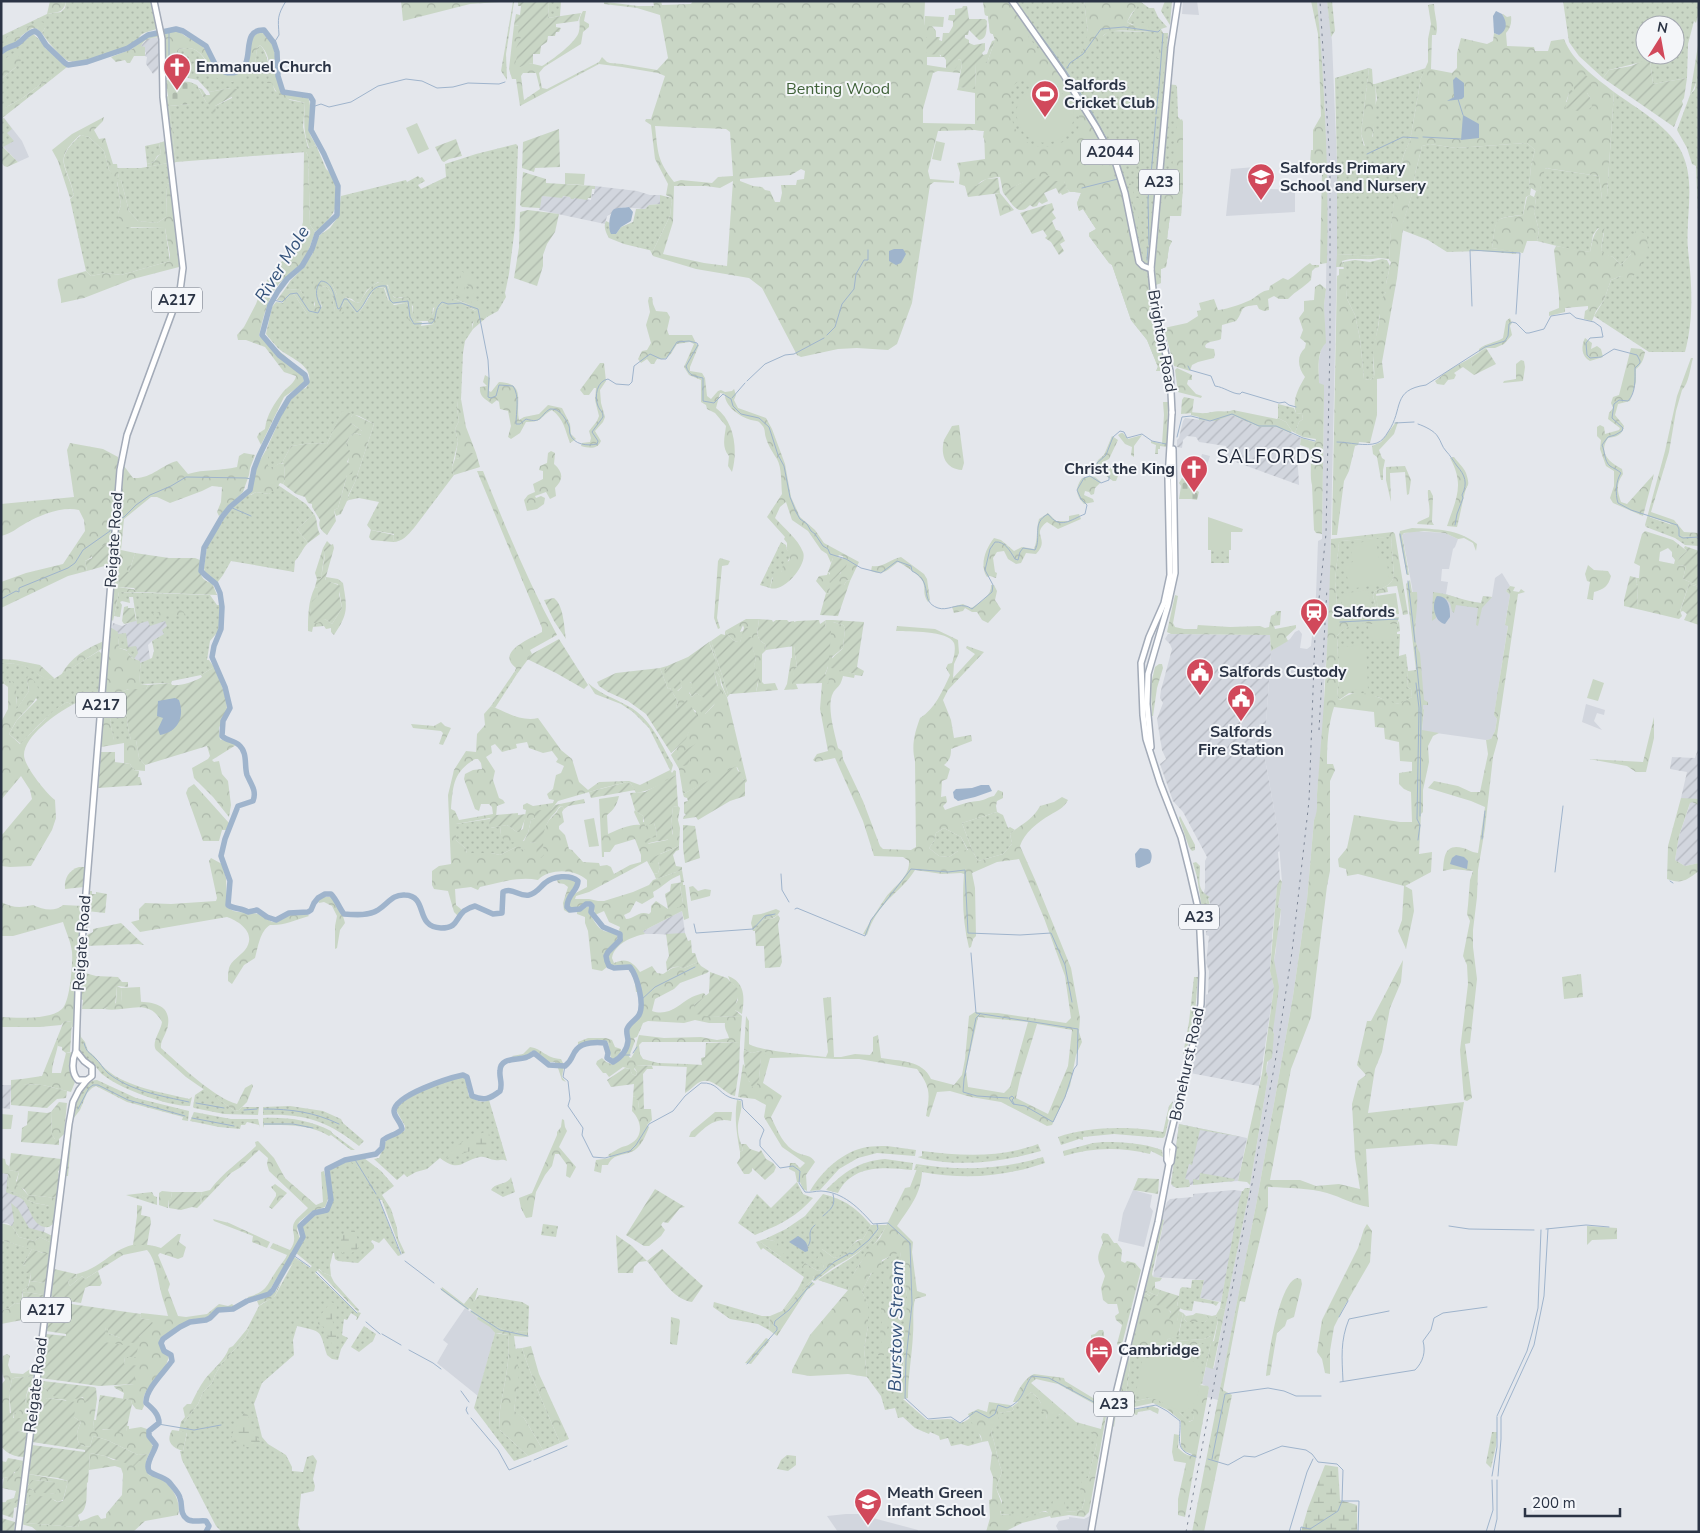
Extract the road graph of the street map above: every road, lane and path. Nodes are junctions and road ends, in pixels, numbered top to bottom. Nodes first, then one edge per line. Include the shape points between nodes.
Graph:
1 (154, 1) edge
2 (1012, 1) edge
3 (1176, 1) edge
4 (1152, 269) junction
5 (1172, 412) junction
6 (1149, 637) joint
7 (1158, 639) joint
8 (1151, 752) junction
9 (76, 1051) junction
10 (84, 1061) junction
11 (73, 1068) junction
12 (78, 1080) junction
13 (88, 1080) junction
14 (79, 1090) junction
15 (18, 1532) edge
16 (1091, 1532) edge

1 - 9 main road, Reigate Road / A217 via 162,38 163,97 183,268 180,291 126,441 120,470
2 - 4 main road, A2044 via 1060,68 1107,146 1120,173 1140,262
3 - 4 main road, A23
4 - 5 main road, Brighton Road / A23 via 1155,311 1170,371
5 - 6 main road, Brighton Road / A23 via 1168,476 1170,575 1164,603
5 - 7 main road, Brighton Road / A23 via 1175,573
6 - 8 main road, Bonehurst Road / A23 via 1141,663 1143,715
7 - 8 main road, Bonehurst Road / A23 via 1147,688
8 - 16 main road, Bonehurst Road / A23 via 1188,861 1199,912 1201,1004 1167,1152 1169,1164 1158,1222 1112,1410
9 - 10 main road
9 - 11 main road, Reigate Road / A217
10 - 11 main road
10 - 13 main road via 93,1070
11 - 12 main road via 73,1075
12 - 13 main road
12 - 14 main road, Reigate Road / A217
13 - 14 main road, Reigate Road / A217
14 - 15 main road, Reigate Road / A217 via 69,1124

